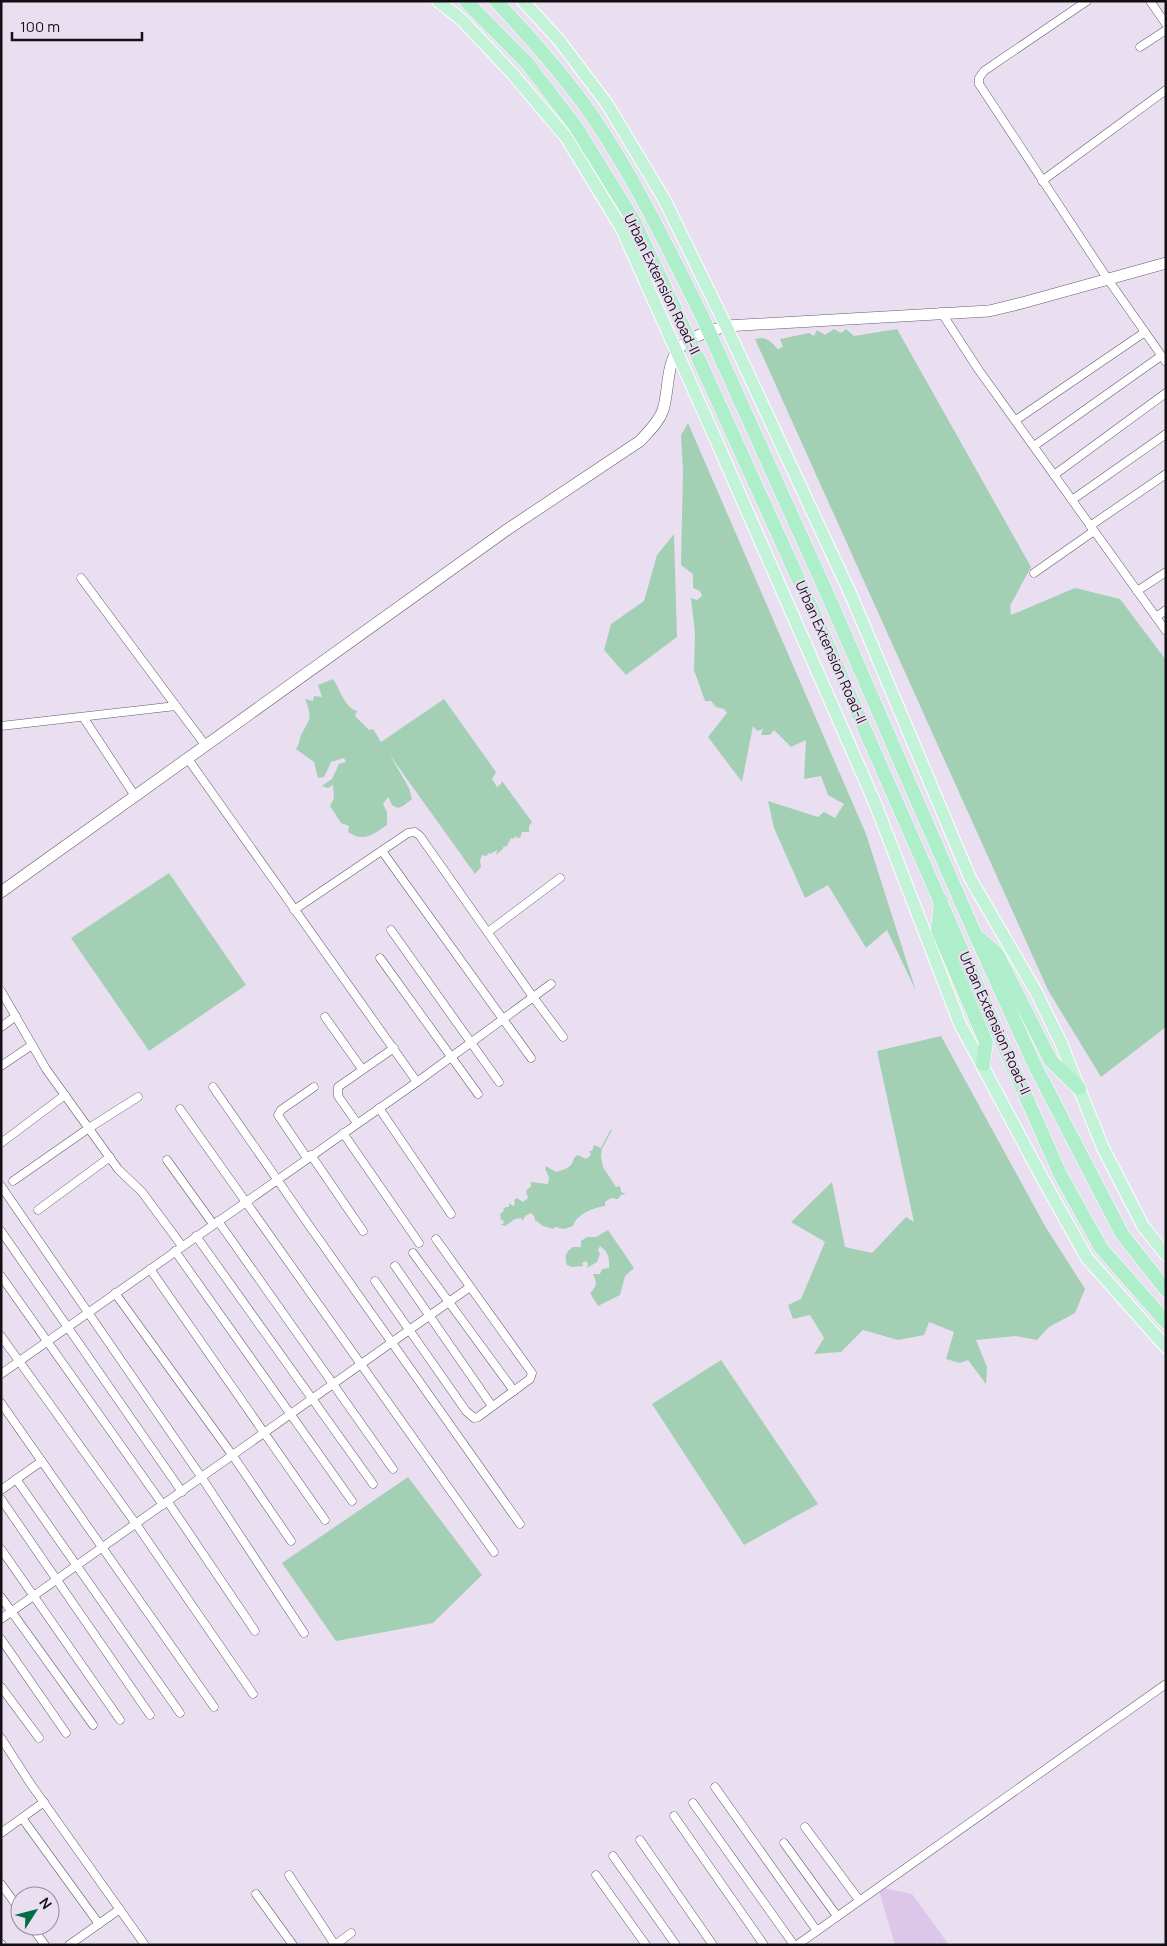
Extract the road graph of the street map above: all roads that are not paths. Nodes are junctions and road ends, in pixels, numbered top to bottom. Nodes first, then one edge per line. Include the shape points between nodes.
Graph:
1 (438, 1) edge
2 (466, 1) edge
3 (496, 1) edge
4 (523, 1) edge
5 (1087, 1) edge
6 (1150, 1) edge
7 (1166, 24) edge
8 (1166, 30) edge
9 (1140, 47) dead end
10 (1166, 90) edge
11 (1042, 181) junction
12 (1166, 263) edge
13 (1107, 278) junction
14 (941, 312) junction
15 (726, 326) junction
16 (1146, 332) junction
17 (676, 354) junction
18 (1164, 359) edge
19 (1166, 393) edge
20 (1016, 420) junction
21 (1166, 434) edge
22 (1034, 446) junction
23 (1166, 474) edge
24 (1054, 475) junction
25 (1072, 500) junction
26 (1092, 528) junction
27 (1166, 572) edge
28 (1034, 573) dead end
29 (81, 578) dead end
30 (1137, 592) junction
31 (1166, 610) edge
32 (1156, 617) junction
33 (1166, 631) edge
34 (176, 706) junction
35 (83, 717) junction
36 (1, 726) edge
37 (206, 746) junction
38 (188, 759) junction
39 (136, 796) junction
40 (382, 851) junction
41 (560, 878) dead end
42 (1, 892) edge
43 (941, 900) junction
44 (294, 910) junction
45 (391, 930) dead end
46 (488, 932) junction
47 (975, 934) junction
48 (380, 958) dead end
49 (551, 984) dead end
50 (1, 991) edge
51 (533, 997) junction
52 (16, 1016) junction
53 (324, 1018) dead end
54 (502, 1019) junction
55 (1, 1026) edge
56 (563, 1037) dead end
57 (471, 1042) junction
58 (32, 1045) junction
59 (394, 1048) junction
60 (451, 1056) junction
61 (531, 1058) dead end
62 (983, 1064) junction
63 (1, 1066) edge
64 (362, 1070) junction
65 (416, 1082) junction
66 (499, 1082) dead end
67 (213, 1087) dead end
68 (314, 1087) dead end
69 (1079, 1088) junction
70 (478, 1094) dead end
71 (65, 1095) junction
72 (138, 1097) dead end
73 (378, 1108) junction
74 (180, 1109) dead end
75 (356, 1123) junction
76 (89, 1128) junction
77 (343, 1133) junction
78 (1, 1143) edge
79 (110, 1157) junction
80 (309, 1157) junction
81 (167, 1160) dead end
82 (277, 1179) junction
83 (14, 1180) dead end
84 (1, 1186) edge
85 (246, 1201) junction
86 (38, 1210) dead end
87 (451, 1214) dead end
88 (216, 1222) junction
89 (1, 1231) edge
90 (363, 1231) dead end
91 (196, 1236) junction
92 (436, 1239) dead end
93 (419, 1243) dead end
94 (182, 1246) junction
95 (175, 1251) junction
96 (413, 1253) dead end
97 (1166, 1255) edge
98 (395, 1266) dead end
99 (150, 1269) junction
100 (1, 1276) edge
101 (375, 1281) dead end
102 (470, 1287) junction
103 (1166, 1290) edge
104 (116, 1293) junction
105 (449, 1303) junction
106 (88, 1312) junction
107 (430, 1316) junction
108 (1166, 1322) edge
109 (68, 1326) junction
110 (410, 1331) junction
111 (1, 1336) edge
112 (48, 1340) junction
113 (393, 1343) junction
114 (1166, 1348) edge
115 (19, 1361) junction
116 (362, 1365) junction
117 (1, 1374) edge
118 (335, 1384) junction
119 (514, 1391) junction
120 (313, 1400) junction
121 (1, 1403) edge
122 (492, 1406) junction
123 (292, 1415) junction
124 (265, 1433) junction
125 (233, 1456) junction
126 (42, 1461) junction
127 (393, 1469) dead end
128 (202, 1478) junction
129 (16, 1479) junction
130 (373, 1484) dead end
131 (1, 1490) edge
132 (182, 1492) junction
133 (1, 1499) edge
134 (352, 1501) dead end
135 (165, 1504) junction
136 (324, 1520) dead end
137 (136, 1524) junction
138 (520, 1524) dead end
139 (291, 1541) dead end
140 (103, 1548) junction
141 (1, 1549) edge
142 (494, 1552) dead end
143 (77, 1566) junction
144 (56, 1581) junction
145 (34, 1596) junction
146 (1, 1597) edge
147 (12, 1612) junction
148 (1, 1619) edge
149 (256, 1631) dead end
150 (304, 1634) dead end
151 (1, 1639) edge
152 (1166, 1684) edge
153 (1, 1686) edge
154 (253, 1694) dead end
155 (214, 1707) dead end
156 (180, 1713) dead end
157 (150, 1715) dead end
158 (120, 1720) dead end
159 (93, 1724) dead end
160 (66, 1732) dead end
161 (1, 1738) edge
162 (39, 1738) dead end
163 (715, 1787) dead end
164 (44, 1802) junction
165 (694, 1803) dead end
166 (674, 1816) dead end
167 (22, 1818) junction
168 (806, 1826) dead end
169 (1, 1833) edge
170 (640, 1840) dead end
171 (784, 1843) dead end
172 (613, 1856) dead end
173 (289, 1875) dead end
174 (596, 1875) dead end
175 (1, 1884) edge
176 (256, 1894) dead end
177 (10, 1896) edge
178 (859, 1900) junction
179 (120, 1910) junction
180 (837, 1916) junction
181 (99, 1924) junction
182 (817, 1931) junction
183 (351, 1933) dead end
184 (808, 1942) edge
185 (69, 1945) edge
186 (145, 1945) edge
187 (293, 1945) edge
188 (646, 1945) edge
189 (676, 1945) edge
190 (713, 1945) edge
191 (764, 1945) edge
192 (795, 1945) edge

1 - 17 main road via 461,19 511,72 566,137 622,229
2 - 43 highway, Urban Extension Road-II, bridge via 527,63 576,127 634,221 812,607
3 - 47 highway, Urban Extension Road-II, bridge via 542,51 591,115 650,211 701,314 829,598
4 - 15 main road via 558,39 607,104 664,199
5 - 11 street via 984,71 979,78 980,88
6 - 7 street
8 - 9 street
10 - 11 street
11 - 13 street
12 - 13 main road
13 - 14 main road via 989,311
13 - 16 street
14 - 15 main road
14 - 20 street
15 - 17 main road via 688,341
15 - 69 main road via 851,595 970,878 1035,990
16 - 18 street
16 - 20 street
17 - 37 main road via 663,410 640,441 508,529
17 - 62 main road via 875,803 960,1024
18 - 22 street
19 - 24 street
20 - 22 street
21 - 25 street
22 - 24 street
23 - 26 street
24 - 25 street
25 - 26 street
26 - 28 street
26 - 30 street
27 - 30 street
29 - 34 street
30 - 32 street
31 - 32 street
32 - 33 street
34 - 35 street
34 - 37 street
35 - 36 street
35 - 39 street
37 - 38 main road
38 - 39 main road
38 - 44 street
39 - 42 main road
40 - 44 street
40 - 46 street via 408,833 415,832
40 - 54 street
41 - 46 street
43 - 62 highway via 938,930 986,1042
43 - 108 highway, Urban Extension Road-II via 1060,1174 1101,1248
44 - 59 street
45 - 57 street
46 - 51 street
47 - 69 highway via 997,954 1052,1061
47 - 103 highway, Urban Extension Road-II via 1035,1066 1122,1234
48 - 60 street
49 - 51 street
50 - 52 street
51 - 54 street
51 - 56 street
52 - 55 street
52 - 58 street
53 - 64 street
54 - 57 street
54 - 61 street
57 - 60 street
57 - 66 street
58 - 63 street
58 - 71 street
59 - 64 street
59 - 65 street
60 - 65 street
60 - 70 street
62 - 114 main road via 1087,1258
64 - 75 street via 341,1084 337,1092
65 - 73 street
67 - 82 street
68 - 80 street via 278,1115
69 - 97 main road via 1103,1148 1143,1226
71 - 76 street
71 - 78 street
72 - 76 street
73 - 75 street
73 - 87 street
74 - 85 street
75 - 77 street
76 - 79 street
76 - 83 street
77 - 80 street
77 - 93 street
79 - 86 street
79 - 94 street via 123,1175 142,1192
80 - 82 street
80 - 90 street
81 - 88 street
82 - 85 street
82 - 113 street
84 - 106 street
85 - 88 street
85 - 116 street
88 - 91 street
88 - 118 street
89 - 109 street
91 - 94 street
91 - 120 street
92 - 102 street
94 - 95 street
95 - 99 street
95 - 123 street
96 - 105 street
98 - 107 street
99 - 104 street
99 - 124 street
100 - 112 street
101 - 110 street
102 - 105 street
102 - 119 street via 532,1373 530,1379
104 - 106 street
104 - 125 street
105 - 107 street
105 - 119 street
106 - 109 street
106 - 128 street
107 - 110 street
107 - 122 street
109 - 112 street
109 - 132 street
110 - 113 street
110 - 122 street via 471,1417 478,1417
111 - 115 street
112 - 115 street
112 - 135 street
113 - 116 street
113 - 138 street
115 - 117 street
115 - 137 street
116 - 118 street
116 - 142 street
118 - 120 street
118 - 127 street
119 - 122 street
120 - 123 street
120 - 130 street
121 - 126 street
123 - 124 street
123 - 134 street
124 - 125 street
124 - 136 street
125 - 128 street
125 - 139 street
126 - 129 street
126 - 140 street
128 - 132 street
128 - 150 street
129 - 131 street
129 - 143 street
132 - 135 street
133 - 144 street
135 - 137 street
135 - 149 street
137 - 140 street
137 - 154 street
140 - 143 street
140 - 155 street
141 - 145 street
143 - 144 street
143 - 156 street
144 - 145 street
144 - 157 street
145 - 147 street
145 - 158 street
146 - 147 street
147 - 148 street
147 - 159 street
151 - 160 street
152 - 178 street
153 - 162 street
161 - 164 street
163 - 182 street
164 - 167 street
164 - 179 street
165 - 192 street
166 - 191 street
167 - 169 street
167 - 181 street
168 - 178 street
170 - 190 street
171 - 180 street
172 - 189 street
173 - 183 street via 335,1945
174 - 188 street
175 - 177 street
176 - 187 street
178 - 180 street
179 - 181 street
179 - 186 street
180 - 182 street
181 - 185 street
182 - 184 street
184 - 192 street

